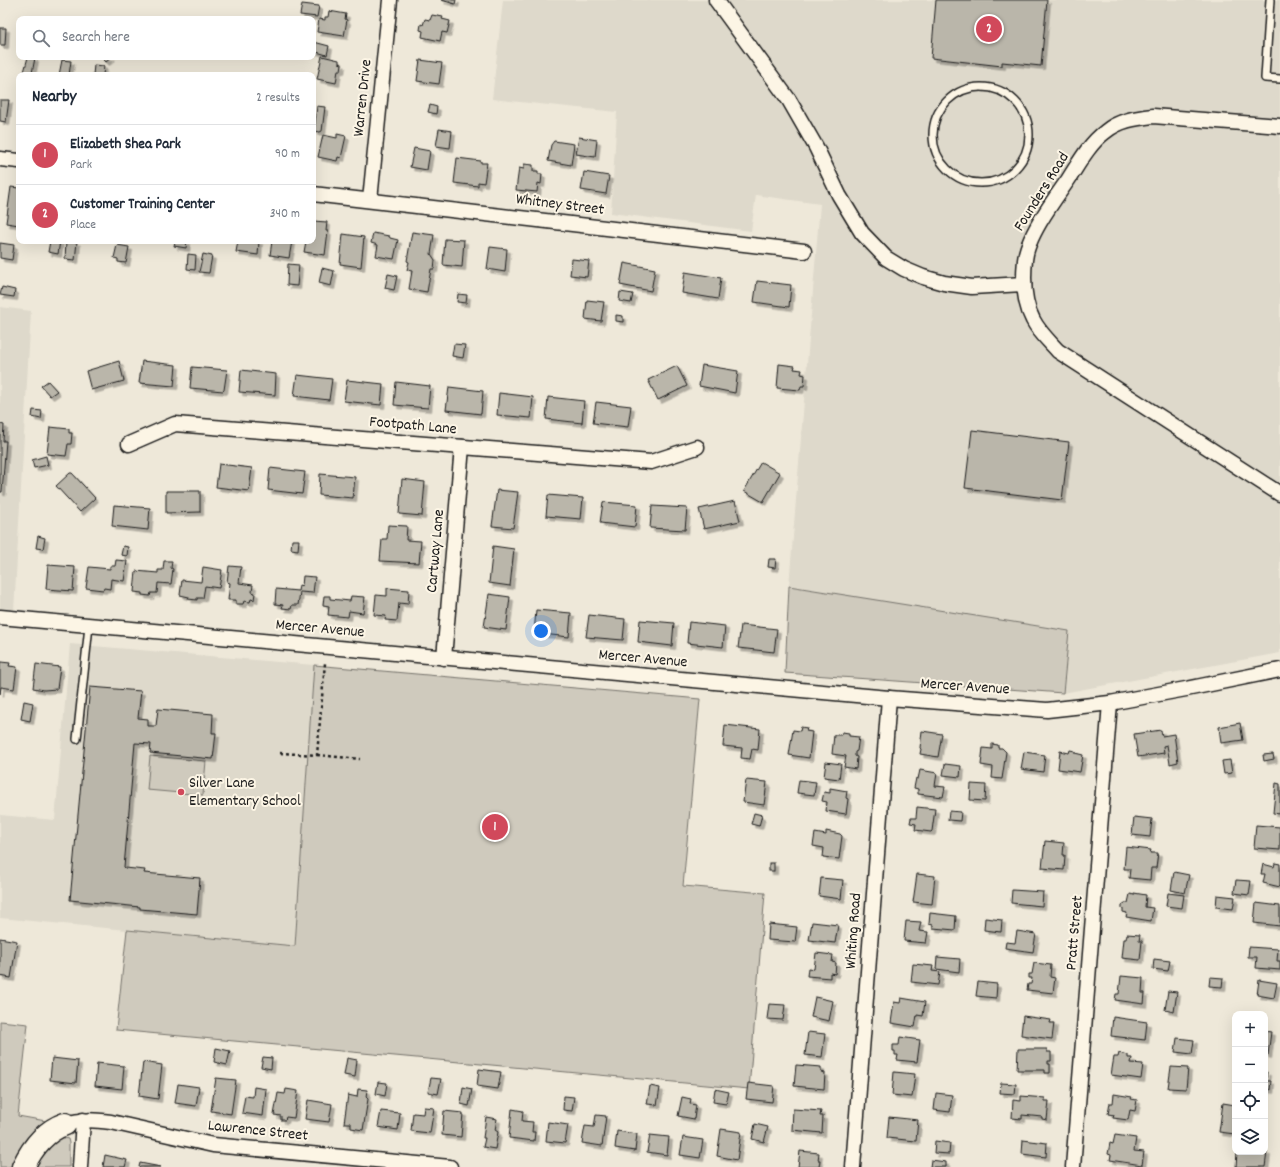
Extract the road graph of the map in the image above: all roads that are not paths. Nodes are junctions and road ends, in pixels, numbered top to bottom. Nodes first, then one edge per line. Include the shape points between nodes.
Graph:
1 (390, 0) edge
2 (716, 0) edge
3 (1270, 0) edge
4 (1280, 79) edge
5 (963, 90) joint
6 (1280, 126) edge
7 (0, 159) edge
8 (16, 161) edge
9 (316, 194) edge
10 (370, 200) junction
11 (804, 251) dead end
12 (1024, 284) junction
13 (129, 444) dead end
14 (462, 447) junction
15 (697, 447) dead end
16 (1280, 494) edge
17 (0, 617) edge
18 (89, 626) junction
19 (444, 658) junction
20 (1280, 670) edge
21 (889, 698) junction
22 (1110, 703) junction
23 (77, 739) dead end
24 (74, 1122) junction
25 (383, 1164) edge
26 (23, 1167) edge
27 (80, 1167) edge
28 (450, 1167) edge
29 (853, 1167) edge
30 (1073, 1167) edge

1 - 10 street, Warren Drive
2 - 12 street via 789,100 862,233 886,258 923,278 944,283 972,287
3 - 4 lane via 1265,78
5 - 5 lane via 950,98 940,109 934,122 932,137 935,153 950,174 963,181 976,184 991,183 1015,170 1024,158 1029,131 1026,117 1018,104 1007,94 993,88 978,86
6 - 12 street, Founders Road via 1154,116 1121,122 1106,131 1093,143 1039,224 1027,249
7 - 8 street
9 - 10 street, Whitney Street
10 - 11 street, Whitney Street
12 - 16 street, Founders Road via 1033,320 1058,351
13 - 14 street, Footpath Lane via 175,424
14 - 15 street, Footpath Lane via 651,462
14 - 19 street, Cartway Lane
17 - 18 street, Mercer Avenue
18 - 19 street, Mercer Avenue
18 - 23 lane
19 - 21 street, Mercer Avenue
20 - 22 street, Mercer Avenue
21 - 22 street, Mercer Avenue via 1047,710
21 - 29 street, Whiting Road
22 - 30 street, Pratt Street
24 - 25 street, Lawrence Street via 111,1122 213,1145
24 - 26 highway via 51,1131 40,1140
24 - 27 street
25 - 28 street, Lawrence Street

